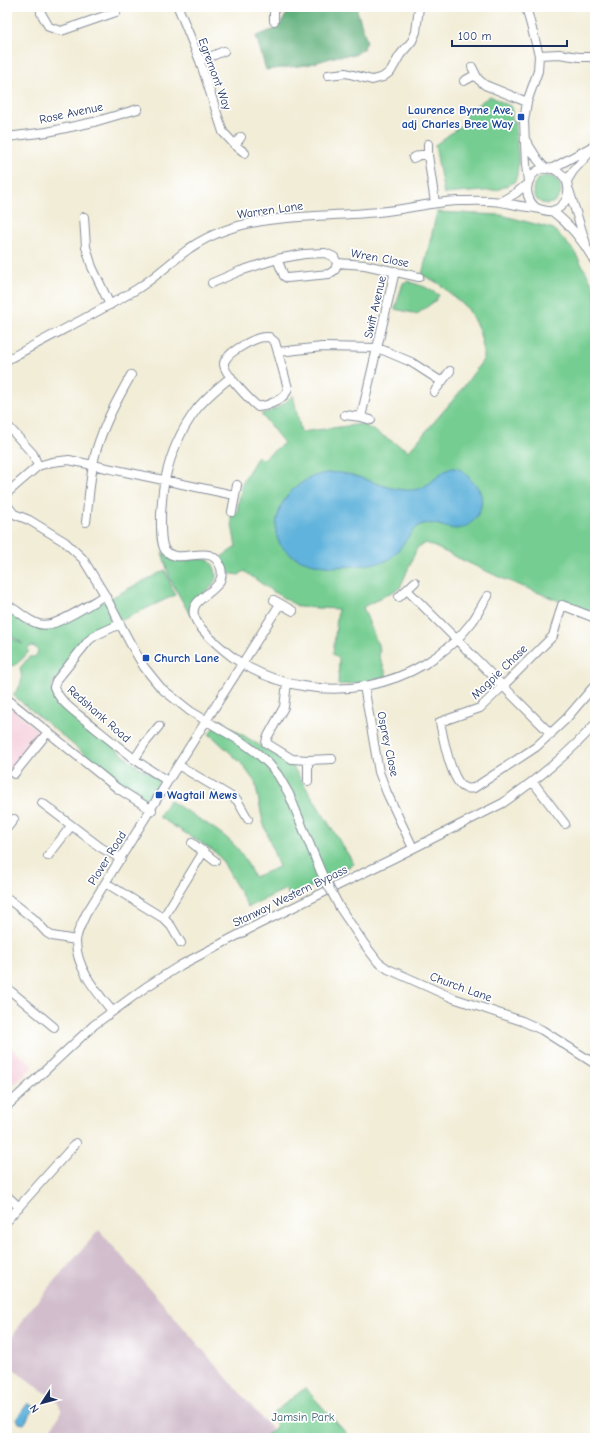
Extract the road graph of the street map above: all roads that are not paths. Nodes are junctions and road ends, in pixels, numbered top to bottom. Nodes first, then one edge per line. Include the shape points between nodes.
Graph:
1 (40, 7) edge
2 (178, 7) edge
3 (274, 7) edge
4 (419, 7) edge
5 (526, 7) edge
6 (116, 12) dead end
7 (274, 21) dead end
8 (224, 51) dead end
9 (539, 55) junction
10 (595, 57) edge
11 (200, 61) junction
12 (328, 75) dead end
13 (464, 81) dead end
14 (527, 102) junction
15 (138, 109) dead end
16 (7, 137) edge
17 (241, 137) dead end
18 (526, 140) junction
19 (428, 144) dead end
20 (235, 145) junction
21 (595, 146) edge
22 (245, 153) dead end
23 (428, 155) junction
24 (413, 158) dead end
25 (549, 169) junction
26 (528, 182) junction
27 (567, 182) junction
28 (569, 190) junction
29 (500, 202) junction
30 (435, 203) junction
31 (536, 208) junction
32 (552, 211) junction
33 (84, 217) dead end
34 (588, 248) junction
35 (277, 259) junction
36 (595, 262) edge
37 (337, 263) junction
38 (395, 271) junction
39 (419, 277) dead end
40 (212, 283) dead end
41 (110, 305) junction
42 (378, 348) junction
43 (279, 352) junction
44 (7, 360) edge
45 (450, 371) dead end
46 (131, 376) dead end
47 (231, 377) junction
48 (442, 382) junction
49 (434, 392) dead end
50 (345, 414) dead end
51 (361, 417) junction
52 (371, 420) dead end
53 (7, 425) edge
54 (93, 465) junction
55 (38, 466) junction
56 (164, 481) junction
57 (237, 485) dead end
58 (7, 493) edge
59 (234, 495) junction
60 (7, 506) edge
61 (232, 512) dead end
62 (86, 522) dead end
63 (414, 582) dead end
64 (407, 590) junction
65 (106, 595) junction
66 (488, 596) dead end
67 (399, 597) dead end
68 (7, 606) edge
69 (293, 611) dead end
70 (595, 618) edge
71 (120, 624) junction
72 (456, 639) junction
73 (242, 664) junction
74 (287, 683) junction
75 (595, 685) edge
76 (364, 686) junction
77 (503, 686) junction
78 (7, 699) edge
79 (206, 722) junction
80 (595, 724) edge
81 (159, 726) dead end
82 (48, 732) junction
83 (551, 734) junction
84 (332, 759) dead end
85 (134, 760) junction
86 (308, 760) junction
87 (178, 765) junction
88 (14, 774) dead end
89 (168, 781) junction
90 (308, 781) dead end
91 (533, 782) junction
92 (42, 803) dead end
93 (152, 810) junction
94 (14, 819) dead end
95 (248, 820) dead end
96 (565, 824) dead end
97 (71, 826) junction
98 (7, 828) edge
99 (192, 843) dead end
100 (413, 848) junction
101 (204, 851) junction
102 (48, 856) dead end
103 (121, 859) junction
104 (215, 860) dead end
105 (106, 883) junction
106 (7, 899) edge
107 (163, 918) junction
108 (76, 940) junction
109 (181, 943) dead end
110 (7, 988) edge
111 (112, 1011) junction
112 (54, 1027) dead end
113 (595, 1064) edge
114 (7, 1106) edge
115 (76, 1143) dead end
116 (7, 1196) edge
117 (19, 1207) junction
118 (7, 1220) edge

1 - 6 street via 49,28 61,31
2 - 11 street, Egremont Way
3 - 7 street
4 - 12 street via 416,32 412,41 383,78 372,80 346,73
5 - 9 street
8 - 11 street
9 - 10 street
9 - 14 street via 538,71
11 - 20 street, Egremont Way via 223,132
13 - 14 street via 474,71 481,83 489,88
14 - 18 street via 524,121
15 - 16 street, Rose Avenue via 94,122
17 - 20 street
18 - 25 street via 538,160
18 - 26 street
19 - 23 street
20 - 22 street, Egremont Way
21 - 25 street
21 - 27 street
23 - 24 street
23 - 30 street
25 - 26 street via 537,171
25 - 27 street via 561,173
26 - 29 street
26 - 31 street via 528,200
27 - 28 street
28 - 32 street via 564,203
28 - 34 street
29 - 30 street, Warren Lane
29 - 31 street, Warren Lane
30 - 41 street, Warren Lane via 384,212 271,220 235,226 216,233 191,248
31 - 32 street, Warren Lane
32 - 34 street via 572,228
33 - 41 street via 86,247 92,267
34 - 36 street
35 - 37 street, Wren Close via 325,253 334,257
35 - 37 street, Wren Close via 282,274 287,278 329,274 335,270
35 - 40 street, Wren Close
37 - 38 street, Wren Close
38 - 39 street, Wren Close
38 - 42 street, Swift Avenue
41 - 44 street, Warren Lane
42 - 43 street via 322,347
42 - 48 street via 411,362
42 - 51 street, Swift Avenue
43 - 47 street via 276,342 269,337 259,338 231,352 225,360 224,367
43 - 47 street via 288,388 285,395 266,406 258,407
45 - 48 street
46 - 54 street via 106,424
47 - 56 street via 196,410 171,455
48 - 49 street
50 - 51 street
51 - 52 street
53 - 55 street via 33,454
54 - 55 street via 69,460
54 - 56 street
54 - 62 street
55 - 58 street
56 - 59 street
56 - 73 street via 161,535 164,550 179,558 201,553 215,558 221,568 219,584 196,603 193,614 196,622 213,640
57 - 59 street
59 - 61 street
60 - 65 street via 14,514 65,542 83,559
63 - 64 street
64 - 67 street
64 - 72 street
65 - 68 street via 64,618 44,625 37,624
65 - 71 street
66 - 72 street via 472,621
69 - 73 street, Plover Road via 277,602
70 - 77 street, Magpie Chase via 562,605 553,636
71 - 79 street via 144,667 161,688
71 - 85 street, Redshank Road via 89,640 54,687 60,699
72 - 76 street via 434,658 413,670 396,678
72 - 77 street
73 - 74 street
73 - 79 street, Plover Road
74 - 76 street via 310,688
74 - 86 street via 284,707 266,743 292,758
75 - 83 street, Magpie Chase
76 - 100 street, Osprey Close via 380,772
77 - 83 street
77 - 83 street, Magpie Chase via 480,708 440,722 452,768 461,786 468,789 482,784
78 - 82 street
79 - 87 street, Plover Road
79 - 113 street, Church Lane, bridge via 257,753 278,775 289,794 321,872 340,908 378,962 453,998 528,1024
80 - 91 street, Stanway Western Bypass via 572,749
81 - 85 street
82 - 88 street
82 - 93 street via 116,788
84 - 86 street
85 - 89 street, Redshank Road
86 - 90 street
87 - 89 street, Plover Road
87 - 95 street via 237,800
89 - 93 street, Plover Road
91 - 96 street
91 - 100 street, Stanway Western Bypass via 503,803
92 - 97 street
93 - 103 street, Plover Road
94 - 98 street
97 - 102 street
97 - 103 street
99 - 101 street
100 - 111 street, Stanway Western Bypass via 181,965
101 - 104 street
101 - 107 street
103 - 105 street, Plover Road
105 - 107 street
105 - 108 street, Plover Road via 86,914
106 - 108 street via 52,936
107 - 109 street
108 - 111 street, Plover Road via 82,970
110 - 112 street via 48,1016
111 - 114 street, Stanway Western Bypass via 88,1030
115 - 117 street
116 - 117 street
117 - 118 street

